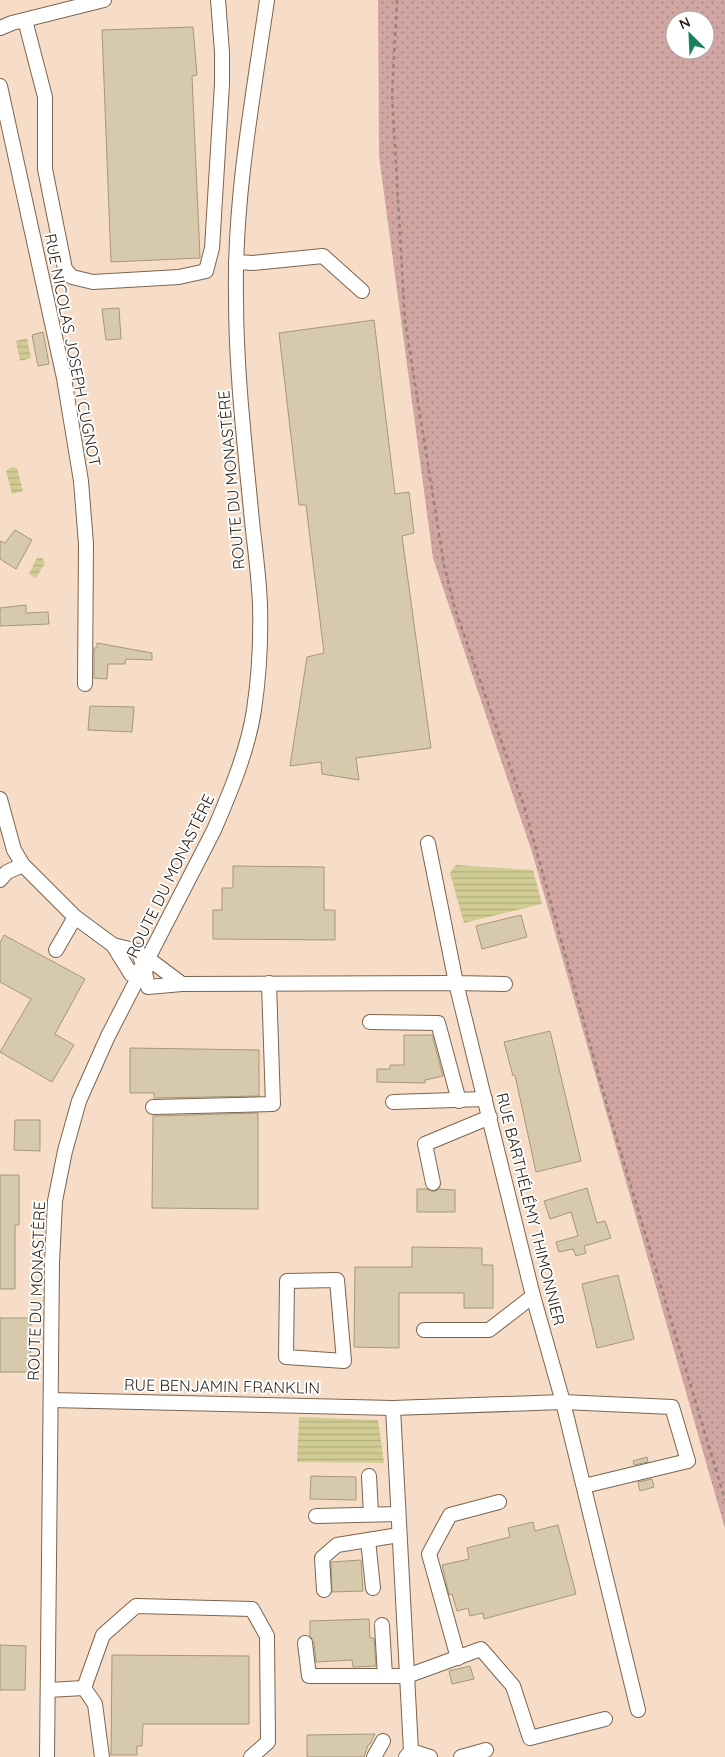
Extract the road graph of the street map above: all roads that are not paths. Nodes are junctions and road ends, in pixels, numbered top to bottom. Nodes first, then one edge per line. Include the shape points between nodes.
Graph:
1 (104, 0) edge
2 (218, 0) edge
3 (267, 0) edge
4 (25, 20) junction
5 (0, 28) edge
6 (0, 86) edge
7 (236, 262) junction
8 (362, 291) dead end
9 (86, 684) dead end
10 (0, 799) edge
11 (428, 843) dead end
12 (23, 865) junction
13 (0, 880) edge
14 (75, 918) junction
15 (56, 950) dead end
16 (144, 967) junction
17 (456, 983) junction
18 (182, 984) junction
19 (269, 984) junction
20 (505, 984) dead end
21 (370, 1022) dead end
22 (485, 1099) junction
23 (459, 1101) junction
24 (392, 1102) dead end
25 (153, 1107) dead end
26 (490, 1117) junction
27 (433, 1183) dead end
28 (534, 1296) junction
29 (424, 1330) dead end
30 (344, 1361) joint
31 (51, 1400) junction
32 (563, 1402) junction
33 (393, 1408) junction
34 (370, 1476) dead end
35 (584, 1486) junction
36 (499, 1502) dead end
37 (371, 1514) junction
38 (398, 1514) junction
39 (316, 1516) dead end
40 (400, 1536) junction
41 (368, 1540) junction
42 (373, 1588) dead end
43 (324, 1590) dead end
44 (382, 1625) dead end
45 (305, 1643) dead end
46 (458, 1658) junction
47 (385, 1676) junction
48 (407, 1676) junction
49 (84, 1688) junction
50 (48, 1690) junction
51 (638, 1710) dead end
52 (605, 1719) dead end
53 (383, 1741) dead end
54 (486, 1750) dead end
55 (408, 1754) edge
56 (47, 1757) edge
57 (102, 1757) edge
58 (251, 1757) edge
59 (374, 1757) edge
60 (430, 1757) edge
61 (461, 1757) edge

1 - 4 street
2 - 4 street via 222,84 212,248 206,271 179,277 93,282 72,277 64,269 45,170 44,97
3 - 7 street, ROUTE DU MONASTÈRE via 242,179
4 - 5 street
6 - 9 street, RUE NICOLAS JOSEPH CUGNOT via 64,378 81,481 86,544
7 - 8 street via 323,256
7 - 16 street, ROUTE DU MONASTÈRE via 239,377 260,604 260,659 254,712 229,797
10 - 12 street via 14,850
11 - 17 street, RUE BARTHÉLÉMY THIMONNIER
12 - 13 street via 7,872
12 - 14 street
14 - 15 street
14 - 16 street via 113,945 131,974
16 - 18 street via 154,963
16 - 18 street via 148,987
16 - 31 street, ROUTE DU MONASTÈRE via 79,1101 65,1151 55,1201
17 - 19 street
17 - 20 street
17 - 22 street, RUE BARTHÉLÉMY THIMONNIER
18 - 19 street
19 - 25 street via 272,1104
21 - 23 street via 438,1023
22 - 23 street
22 - 26 street, RUE BARTHÉLÉMY THIMONNIER
23 - 24 street
26 - 27 street via 425,1144
26 - 28 street, RUE BARTHÉLÉMY THIMONNIER
28 - 29 street via 489,1330
28 - 32 street, RUE BARTHÉLÉMY THIMONNIER
30 - 30 street via 338,1280 287,1281 286,1357
31 - 33 street, RUE BENJAMIN FRANKLIN
31 - 50 street, ROUTE DU MONASTÈRE
32 - 33 street, RUE BENJAMIN FRANKLIN
32 - 35 street, RUE BARTHÉLÉMY THIMONNIER
32 - 35 street, RUE BENJAMIN FRANKLIN via 672,1407 688,1461
33 - 38 street
34 - 37 street
35 - 51 street, RUE BARTHÉLÉMY THIMONNIER
36 - 46 street via 450,1515 430,1554
37 - 38 street
37 - 39 street
38 - 40 street
40 - 41 street
40 - 48 street
41 - 42 street
41 - 43 street via 337,1545 322,1558
44 - 47 street
45 - 47 street via 309,1676
46 - 48 street
46 - 52 street via 481,1649 513,1686 530,1738
47 - 48 street
48 - 55 street
49 - 50 street
49 - 57 street via 95,1704
49 - 58 street via 103,1635 136,1606 252,1609 267,1636 268,1742
50 - 56 street, ROUTE DU MONASTÈRE
53 - 59 street
54 - 61 street
55 - 60 street

